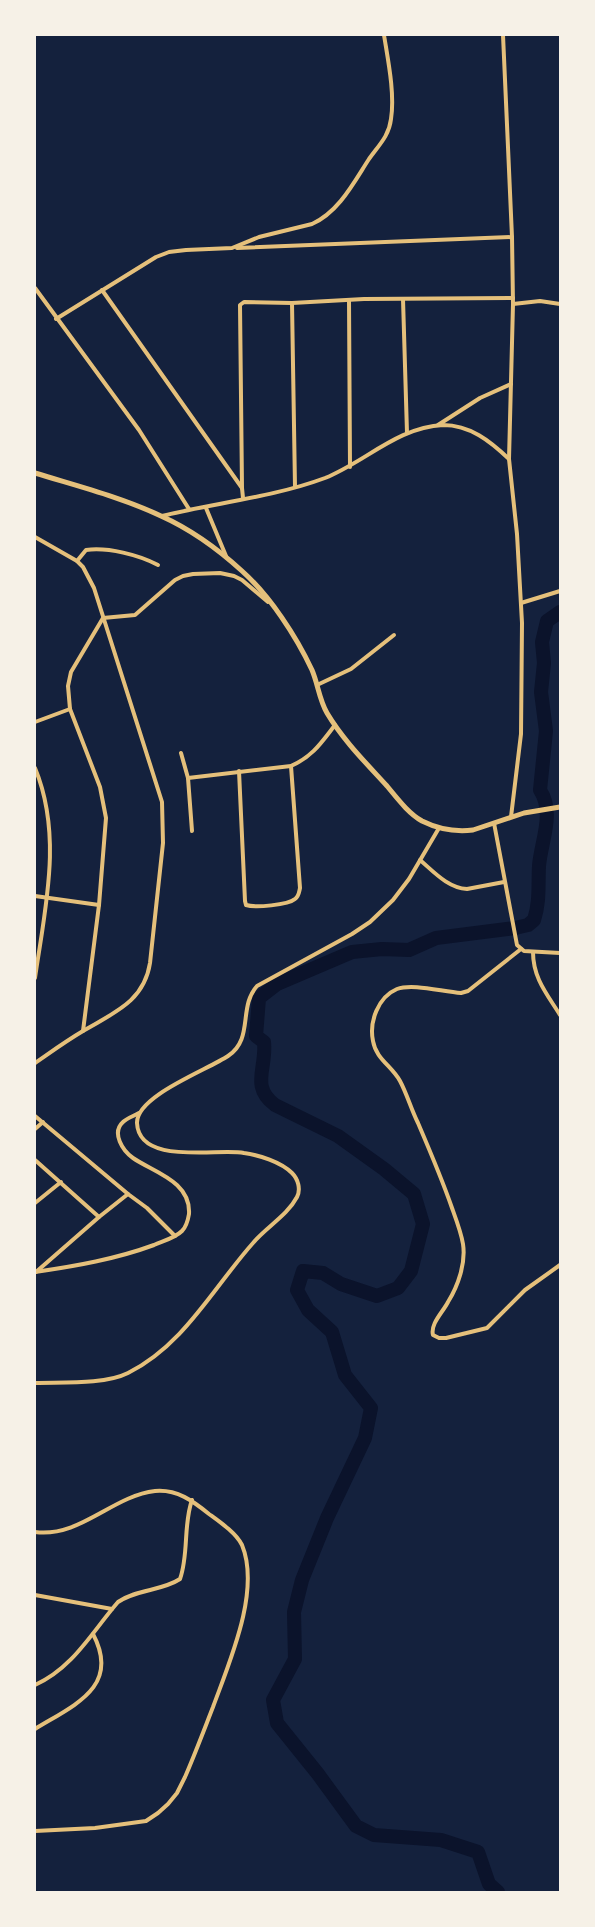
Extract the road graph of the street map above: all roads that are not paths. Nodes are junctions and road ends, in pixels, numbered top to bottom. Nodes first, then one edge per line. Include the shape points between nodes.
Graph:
1 (384, 35) edge
2 (503, 35) edge
3 (512, 237) junction
4 (232, 248) junction
5 (35, 288) edge
6 (102, 290) junction
7 (513, 298) junction
8 (403, 299) junction
9 (349, 300) junction
10 (292, 303) junction
11 (513, 304) junction
12 (560, 304) edge
13 (56, 319) junction
14 (511, 384) junction
15 (436, 426) junction
16 (407, 433) junction
17 (509, 459) junction
18 (350, 467) junction
19 (35, 473) edge
20 (295, 487) junction
21 (242, 488) junction
22 (243, 498) junction
23 (206, 508) junction
24 (189, 510) junction
25 (162, 516) junction
26 (35, 537) edge
27 (227, 559) junction
28 (77, 561) junction
29 (158, 565) dead end
30 (560, 591) edge
31 (521, 603) junction
32 (276, 608) junction
33 (103, 618) junction
34 (394, 635) dead end
35 (316, 685) junction
36 (70, 709) junction
37 (35, 722) edge
38 (335, 724) junction
39 (181, 753) dead end
40 (291, 766) junction
41 (35, 768) edge
42 (239, 771) junction
43 (188, 778) junction
44 (560, 807) edge
45 (511, 817) junction
46 (494, 823) junction
47 (439, 828) junction
48 (192, 831) dead end
49 (420, 860) junction
50 (504, 882) junction
51 (35, 896) edge
52 (46, 898) junction
53 (99, 905) junction
54 (520, 949) junction
55 (533, 952) junction
56 (560, 953) edge
57 (35, 978) edge
58 (560, 1015) edge
59 (83, 1030) junction
60 (35, 1063) edge
61 (139, 1113) junction
62 (35, 1116) edge
63 (43, 1122) junction
64 (35, 1129) edge
65 (35, 1160) edge
66 (60, 1182) junction
67 (128, 1194) junction
68 (35, 1203) edge
69 (99, 1217) junction
70 (175, 1236) junction
71 (560, 1265) edge
72 (35, 1272) edge
73 (35, 1384) edge
74 (192, 1500) junction
75 (35, 1532) edge
76 (35, 1595) edge
77 (112, 1609) junction
78 (93, 1634) junction
79 (35, 1685) edge
80 (35, 1729) edge
81 (35, 1832) edge

1 - 4 street via 391,121 385,139 351,188 319,220
2 - 3 street
3 - 4 street
3 - 7 street
4 - 6 street via 186,250 156,256
5 - 13 street
6 - 13 street
6 - 21 street
7 - 8 street
7 - 11 street
8 - 9 street
8 - 16 street
9 - 10 street
9 - 18 street
10 - 20 street
10 - 21 street via 244,302 240,305
11 - 12 street via 540,301
11 - 14 street
13 - 24 street via 139,430
14 - 15 street via 480,398
14 - 17 street
15 - 16 street
15 - 17 street via 472,431 486,438
16 - 18 street
17 - 31 street
18 - 20 street
19 - 25 street
20 - 22 street
21 - 22 street
22 - 23 street
23 - 24 street
23 - 27 street
24 - 25 street
25 - 27 street
26 - 28 street
27 - 32 street
28 - 29 street via 86,550 99,548
28 - 33 street via 94,588
30 - 31 street
31 - 45 street via 521,734
32 - 33 street via 238,577 224,573 203,574 174,580 135,615
32 - 35 street via 306,658
33 - 36 street via 71,672 68,686
33 - 59 street via 162,802 163,843 150,963 145,982 121,1008
34 - 35 street via 351,669
35 - 38 street
36 - 37 street
36 - 53 street via 105,806
38 - 40 street via 313,754
38 - 47 street via 408,810
39 - 43 street
40 - 42 street
40 - 42 street via 299,894 287,902 252,906 245,901
41 - 52 street via 44,790 50,829
42 - 43 street
43 - 48 street
44 - 45 street
45 - 46 street
46 - 47 street via 463,831
46 - 50 street
47 - 49 street
49 - 50 street via 449,884 461,889
49 - 61 street via 393,900 370,922 250,993 243,1039 230,1055 164,1090
50 - 54 street via 515,941
51 - 52 street
52 - 53 street
52 - 57 street
53 - 59 street
54 - 55 street
54 - 71 street via 468,991 397,989 379,1005 372,1034 376,1053 402,1085 444,1184 463,1244 463,1262 457,1284 434,1325 433,1336 446,1338 486,1328 525,1290
55 - 56 street
55 - 58 street via 537,977
59 - 60 street
61 - 70 street via 121,1124 119,1142 125,1151 174,1182 182,1192 189,1214 186,1226
61 - 73 street via 137,1124 151,1145 162,1150 183,1152 244,1153 276,1163 293,1174 297,1180 298,1196 287,1212 253,1243 180,1334 144,1364 110,1378
62 - 63 street
63 - 64 street
63 - 67 street
65 - 66 street
66 - 68 street
66 - 69 street
67 - 69 street
67 - 70 street
69 - 72 street
70 - 72 street via 134,1252
74 - 75 street via 167,1491 144,1493 61,1531
74 - 77 street via 180,1579 127,1596
74 - 81 street via 241,1544 247,1578 244,1613 230,1662 185,1778 172,1798 146,1821
76 - 77 street
77 - 78 street
78 - 79 street via 62,1669
78 - 80 street via 103,1657 98,1680 92,1690

